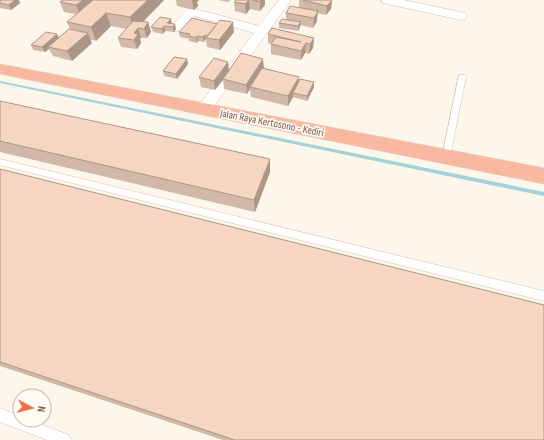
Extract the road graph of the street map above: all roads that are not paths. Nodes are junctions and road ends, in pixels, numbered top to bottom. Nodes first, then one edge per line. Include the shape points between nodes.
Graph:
1 (285, 0) edge
2 (387, 0) edge
3 (460, 16) dead end
4 (177, 28) dead end
5 (262, 31) junction
6 (0, 69) edge
7 (462, 77) dead end
8 (204, 110) junction
9 (446, 157) junction
10 (0, 162) edge
11 (544, 176) edge
12 (544, 296) edge
13 (0, 415) edge
14 (64, 440) edge

1 - 5 street
2 - 3 street
4 - 5 street via 192,12
5 - 8 street
6 - 8 highway, Jalan Raya Kertosono - Kediri
7 - 9 lane
8 - 9 highway, Jalan Raya Kertosono - Kediri
9 - 11 highway, Jalan Raya Kertosono - Kediri
10 - 12 lane
13 - 14 lane

